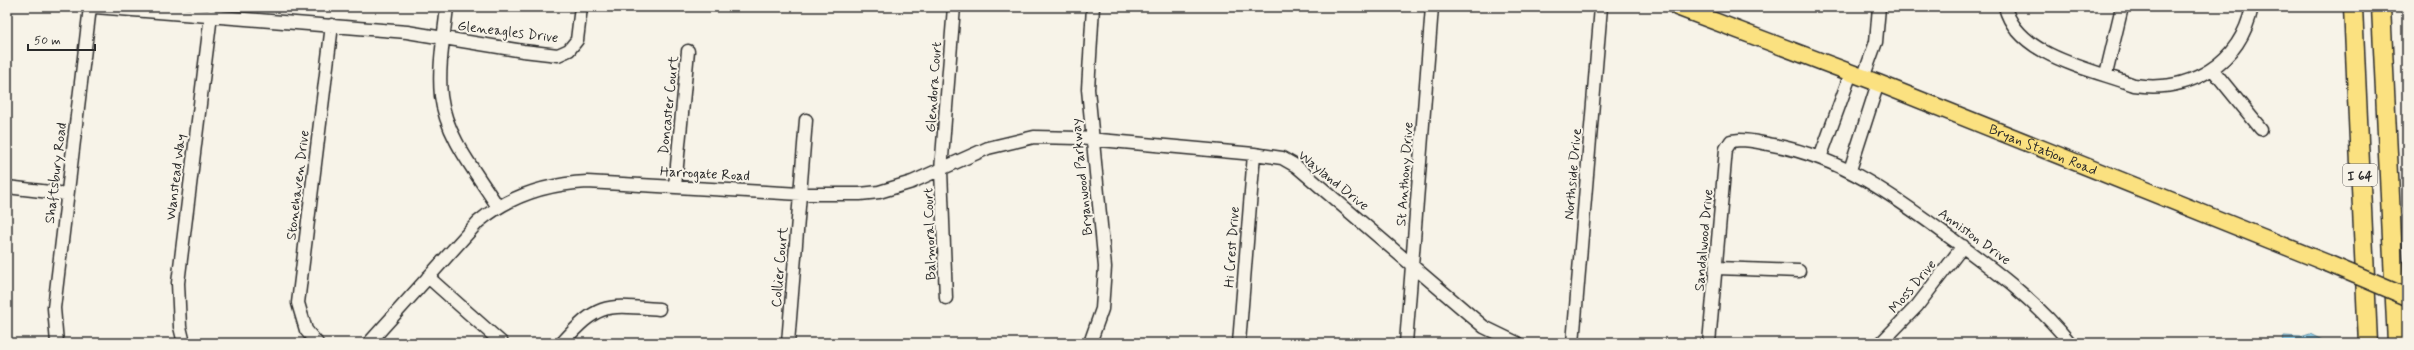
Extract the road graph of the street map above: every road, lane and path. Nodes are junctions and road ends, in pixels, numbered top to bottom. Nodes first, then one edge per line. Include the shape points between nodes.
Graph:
1 (90, 7) edge
2 (95, 7) edge
3 (447, 7) edge
4 (581, 7) edge
5 (954, 7) edge
6 (1093, 7) edge
7 (1432, 7) edge
8 (1601, 7) edge
9 (1676, 7) edge
10 (1879, 7) edge
11 (2005, 7) edge
12 (2122, 7) edge
13 (2252, 7) edge
14 (2353, 7) edge
15 (2381, 7) edge
16 (211, 16) junction
17 (332, 25) junction
18 (444, 38) junction
19 (688, 52) dead end
20 (2213, 70) junction
21 (2106, 74) junction
22 (1864, 78) junction
23 (806, 120) dead end
24 (2261, 129) dead end
25 (1092, 139) junction
26 (1731, 141) joint
27 (1254, 154) junction
28 (1820, 158) junction
29 (941, 170) junction
30 (1850, 170) junction
31 (675, 186) junction
32 (7, 187) edge
33 (67, 194) junction
34 (800, 194) junction
35 (498, 207) junction
36 (1963, 246) junction
37 (1413, 266) junction
38 (1716, 268) junction
39 (1799, 271) dead end
40 (428, 277) junction
41 (2407, 297) edge
42 (946, 298) dead end
43 (658, 309) dead end
44 (57, 343) edge
45 (184, 343) edge
46 (318, 343) edge
47 (369, 343) edge
48 (502, 343) edge
49 (562, 343) edge
50 (788, 343) edge
51 (1090, 343) edge
52 (1239, 343) edge
53 (1406, 343) edge
54 (1517, 343) edge
55 (1573, 343) edge
56 (1709, 343) edge
57 (1881, 343) edge
58 (2070, 343) edge
59 (2368, 343) edge
60 (2398, 343) edge

1 - 33 street, Shaftsbury Road
2 - 16 street, Gleneagles Drive
3 - 18 street
4 - 18 street, Gleneagles Drive via 577,40 569,50 558,55
5 - 29 street, Glendora Court
6 - 25 street, Bryanwood Parkway via 1088,89
7 - 37 street, St Anthony Drive
8 - 55 street, Northside Drive
9 - 22 main road, Bryan Station Road
10 - 22 street via 1876,42
11 - 21 street via 2014,26 2032,45 2048,54
12 - 21 street
13 - 20 street via 2246,28 2238,42
14 - 59 highway, I 64
15 - 60 highway, I 64
16 - 17 street, Gleneagles Drive
16 - 45 street, Wanstead Way via 181,252 178,303
17 - 18 street, Gleneagles Drive
17 - 46 street, Stonehaven Drive via 298,303 306,330
18 - 35 street via 440,76 441,96 450,129
19 - 31 street, Doncaster Court
20 - 21 street via 2162,87 2134,85
20 - 24 street
22 - 28 street
22 - 30 street
22 - 41 main road, Bryan Station Road, bridge
23 - 34 street, Collier Court
25 - 27 street, Wayland Drive
25 - 29 street, Harrogate Road via 1022,138 988,148
25 - 51 street, Bryanwood Parkway via 1105,267 1102,309
26 - 28 street, Anniston Drive via 1746,140 1783,147
26 - 38 street, Sandalwood Drive via 1726,149
27 - 37 street, Wayland Drive via 1282,158 1296,166
27 - 52 street, Hi Crest Drive
28 - 30 street, Anniston Drive
29 - 34 street, Harrogate Road via 879,192
29 - 42 street, Balmoral Court
30 - 36 street, Anniston Drive via 1887,191
31 - 34 street, Harrogate Road
31 - 35 street, Harrogate Road via 570,183 536,190
32 - 33 street
33 - 44 street, Shaftsbury Road via 54,308
34 - 50 street, Collier Court
35 - 40 street, Harrogate Road via 478,222
36 - 57 street, Moss Drive via 1917,306
36 - 58 street, Anniston Drive via 2021,291
37 - 53 street, St Anthony Drive
37 - 54 street, Wayland Drive via 1484,326
38 - 39 street
38 - 56 street, Sandalwood Drive
40 - 47 street, Harrogate Road
40 - 48 street
43 - 49 street via 609,307 597,311 586,318

